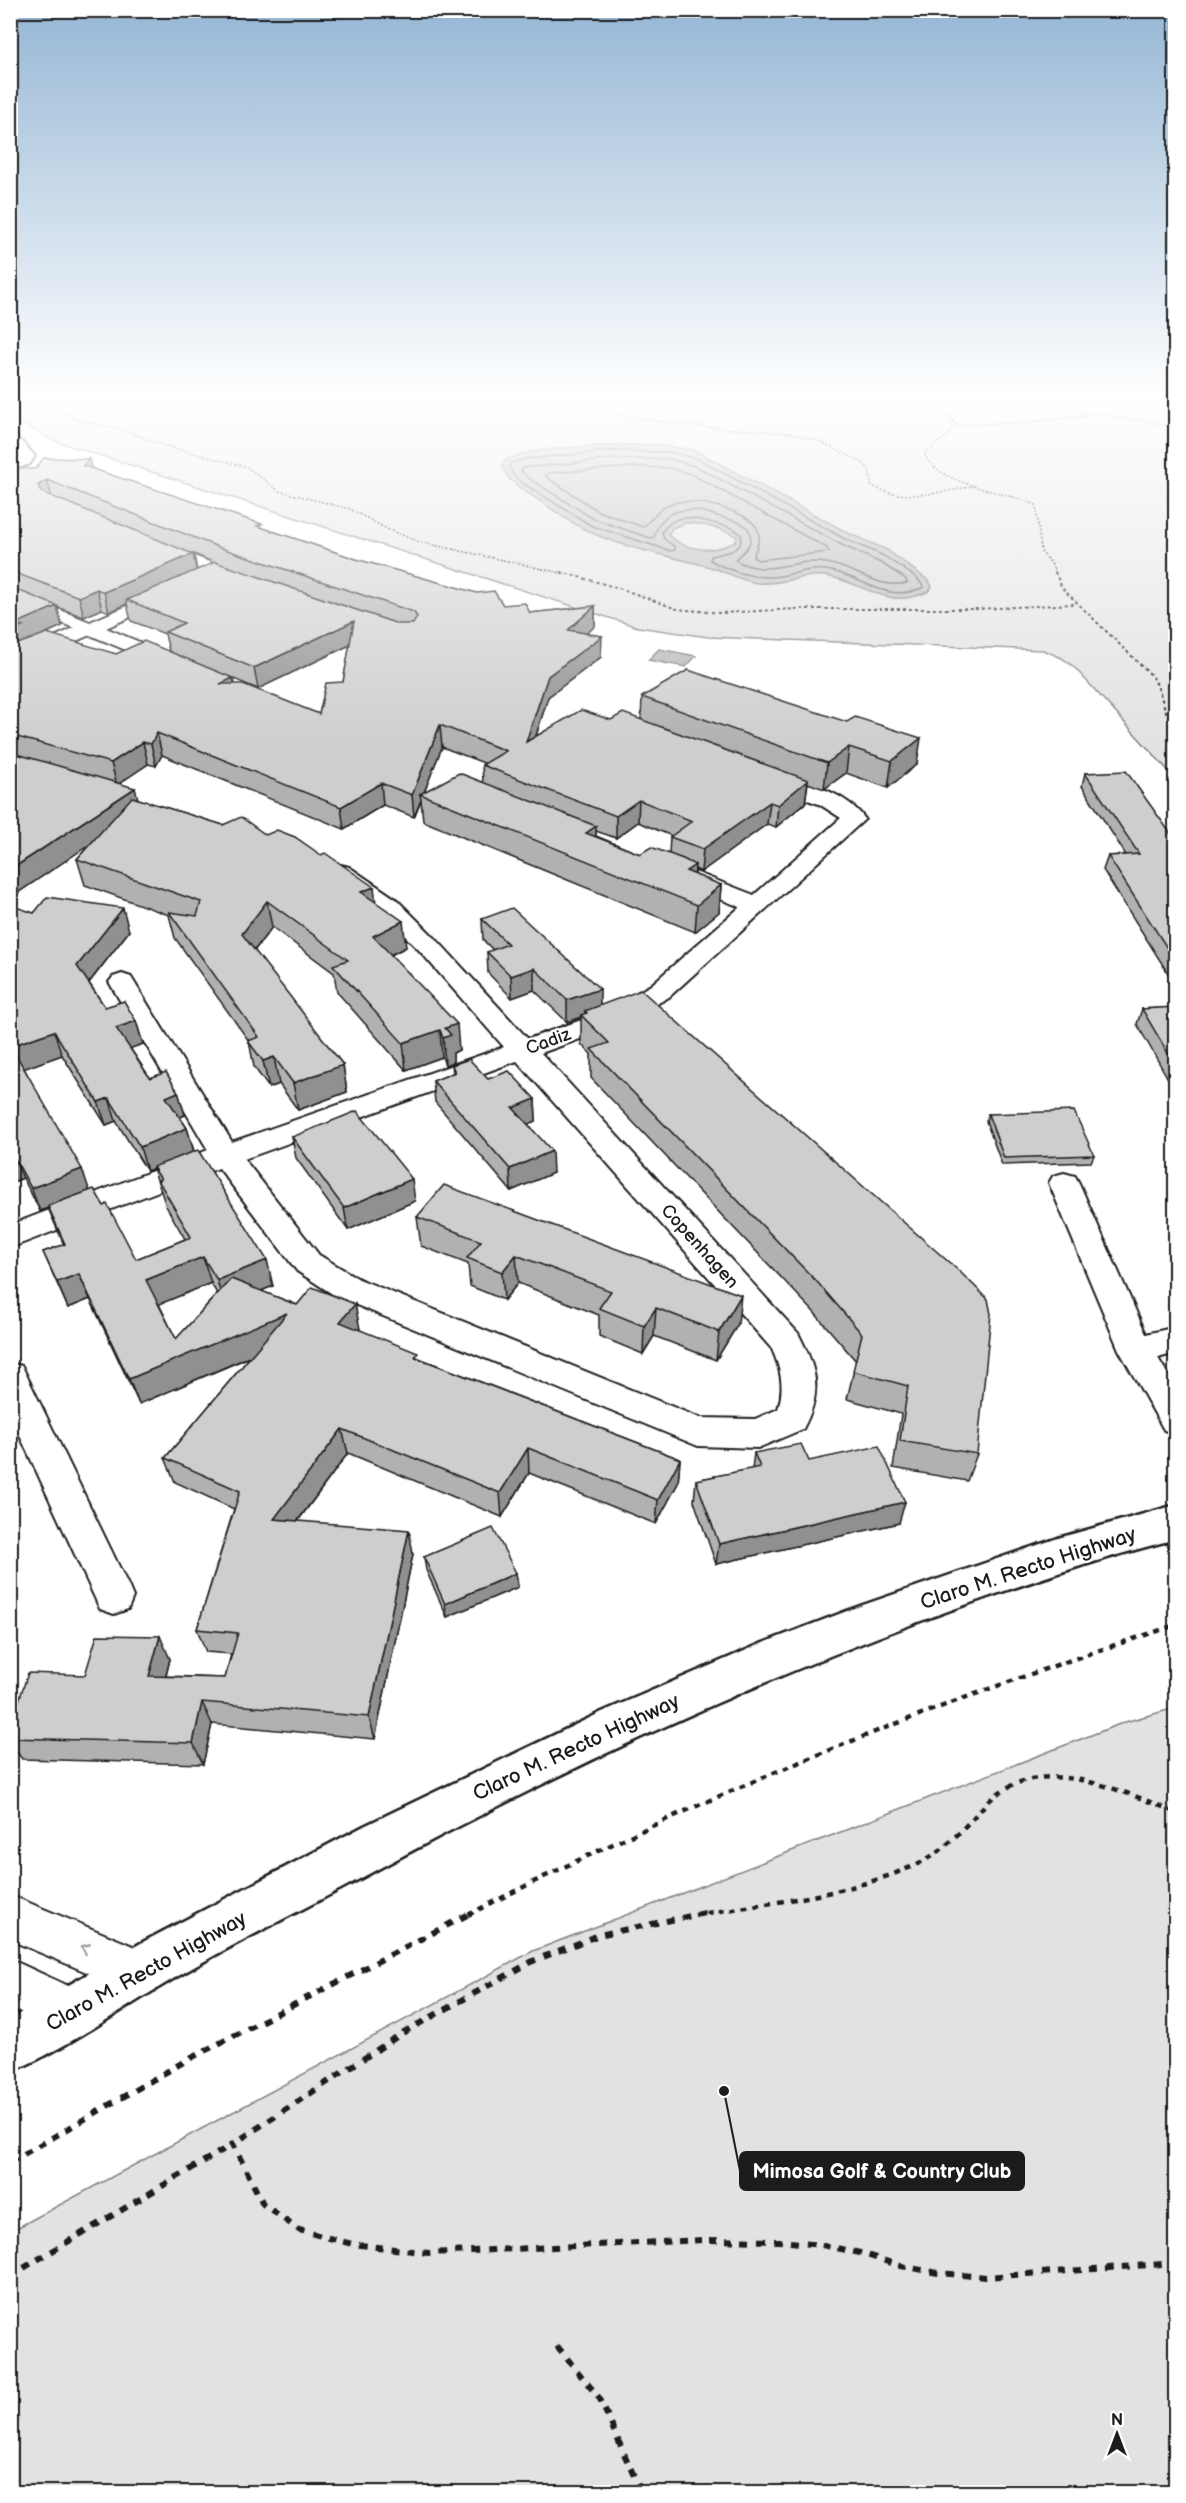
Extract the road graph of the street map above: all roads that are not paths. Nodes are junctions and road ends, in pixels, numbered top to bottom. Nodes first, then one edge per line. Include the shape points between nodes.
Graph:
1 (141, 541) edge
2 (218, 573) junction
3 (263, 588) edge
4 (10, 595) edge
5 (90, 628) junction
6 (10, 664) edge
7 (185, 668) edge
8 (747, 771) edge
9 (317, 859) edge
10 (657, 866) edge
11 (757, 905) junction
12 (122, 982) dead end
13 (524, 1050) junction
14 (225, 1155) junction
15 (1064, 1183) dead end
16 (10, 1237) edge
17 (1176, 1340) edge
18 (1136, 1350) junction
19 (10, 1377) edge
20 (1176, 1420) edge
21 (1176, 1522) edge
22 (114, 1597) dead end
23 (10, 1917) edge
24 (139, 1971) junction
25 (10, 1982) edge
26 (73, 2013) junction
27 (10, 2047) edge

1 - 2 street
2 - 3 street
2 - 5 street
4 - 5 street
5 - 6 street
5 - 7 street
8 - 11 street, Cadiz via 837,804 854,819
9 - 13 street, Copenhagen via 387,904
10 - 11 street
11 - 13 street, Cadiz via 660,991 610,1019
12 - 14 street
13 - 14 street, Cadiz
13 - 14 street, Copenhagen via 786,1342 801,1376 799,1402 791,1419 758,1434 698,1432 348,1287 308,1263
14 - 16 street, Cadiz
15 - 18 street
17 - 18 street
18 - 20 street
19 - 22 street
21 - 24 main road, Claro M. Recto Highway via 1074,1550 851,1627 620,1724 468,1796
24 -> 23 street
24 - 26 main road, Claro M. Recto Highway
25 - 26 street
26 - 27 main road, Claro M. Recto Highway

